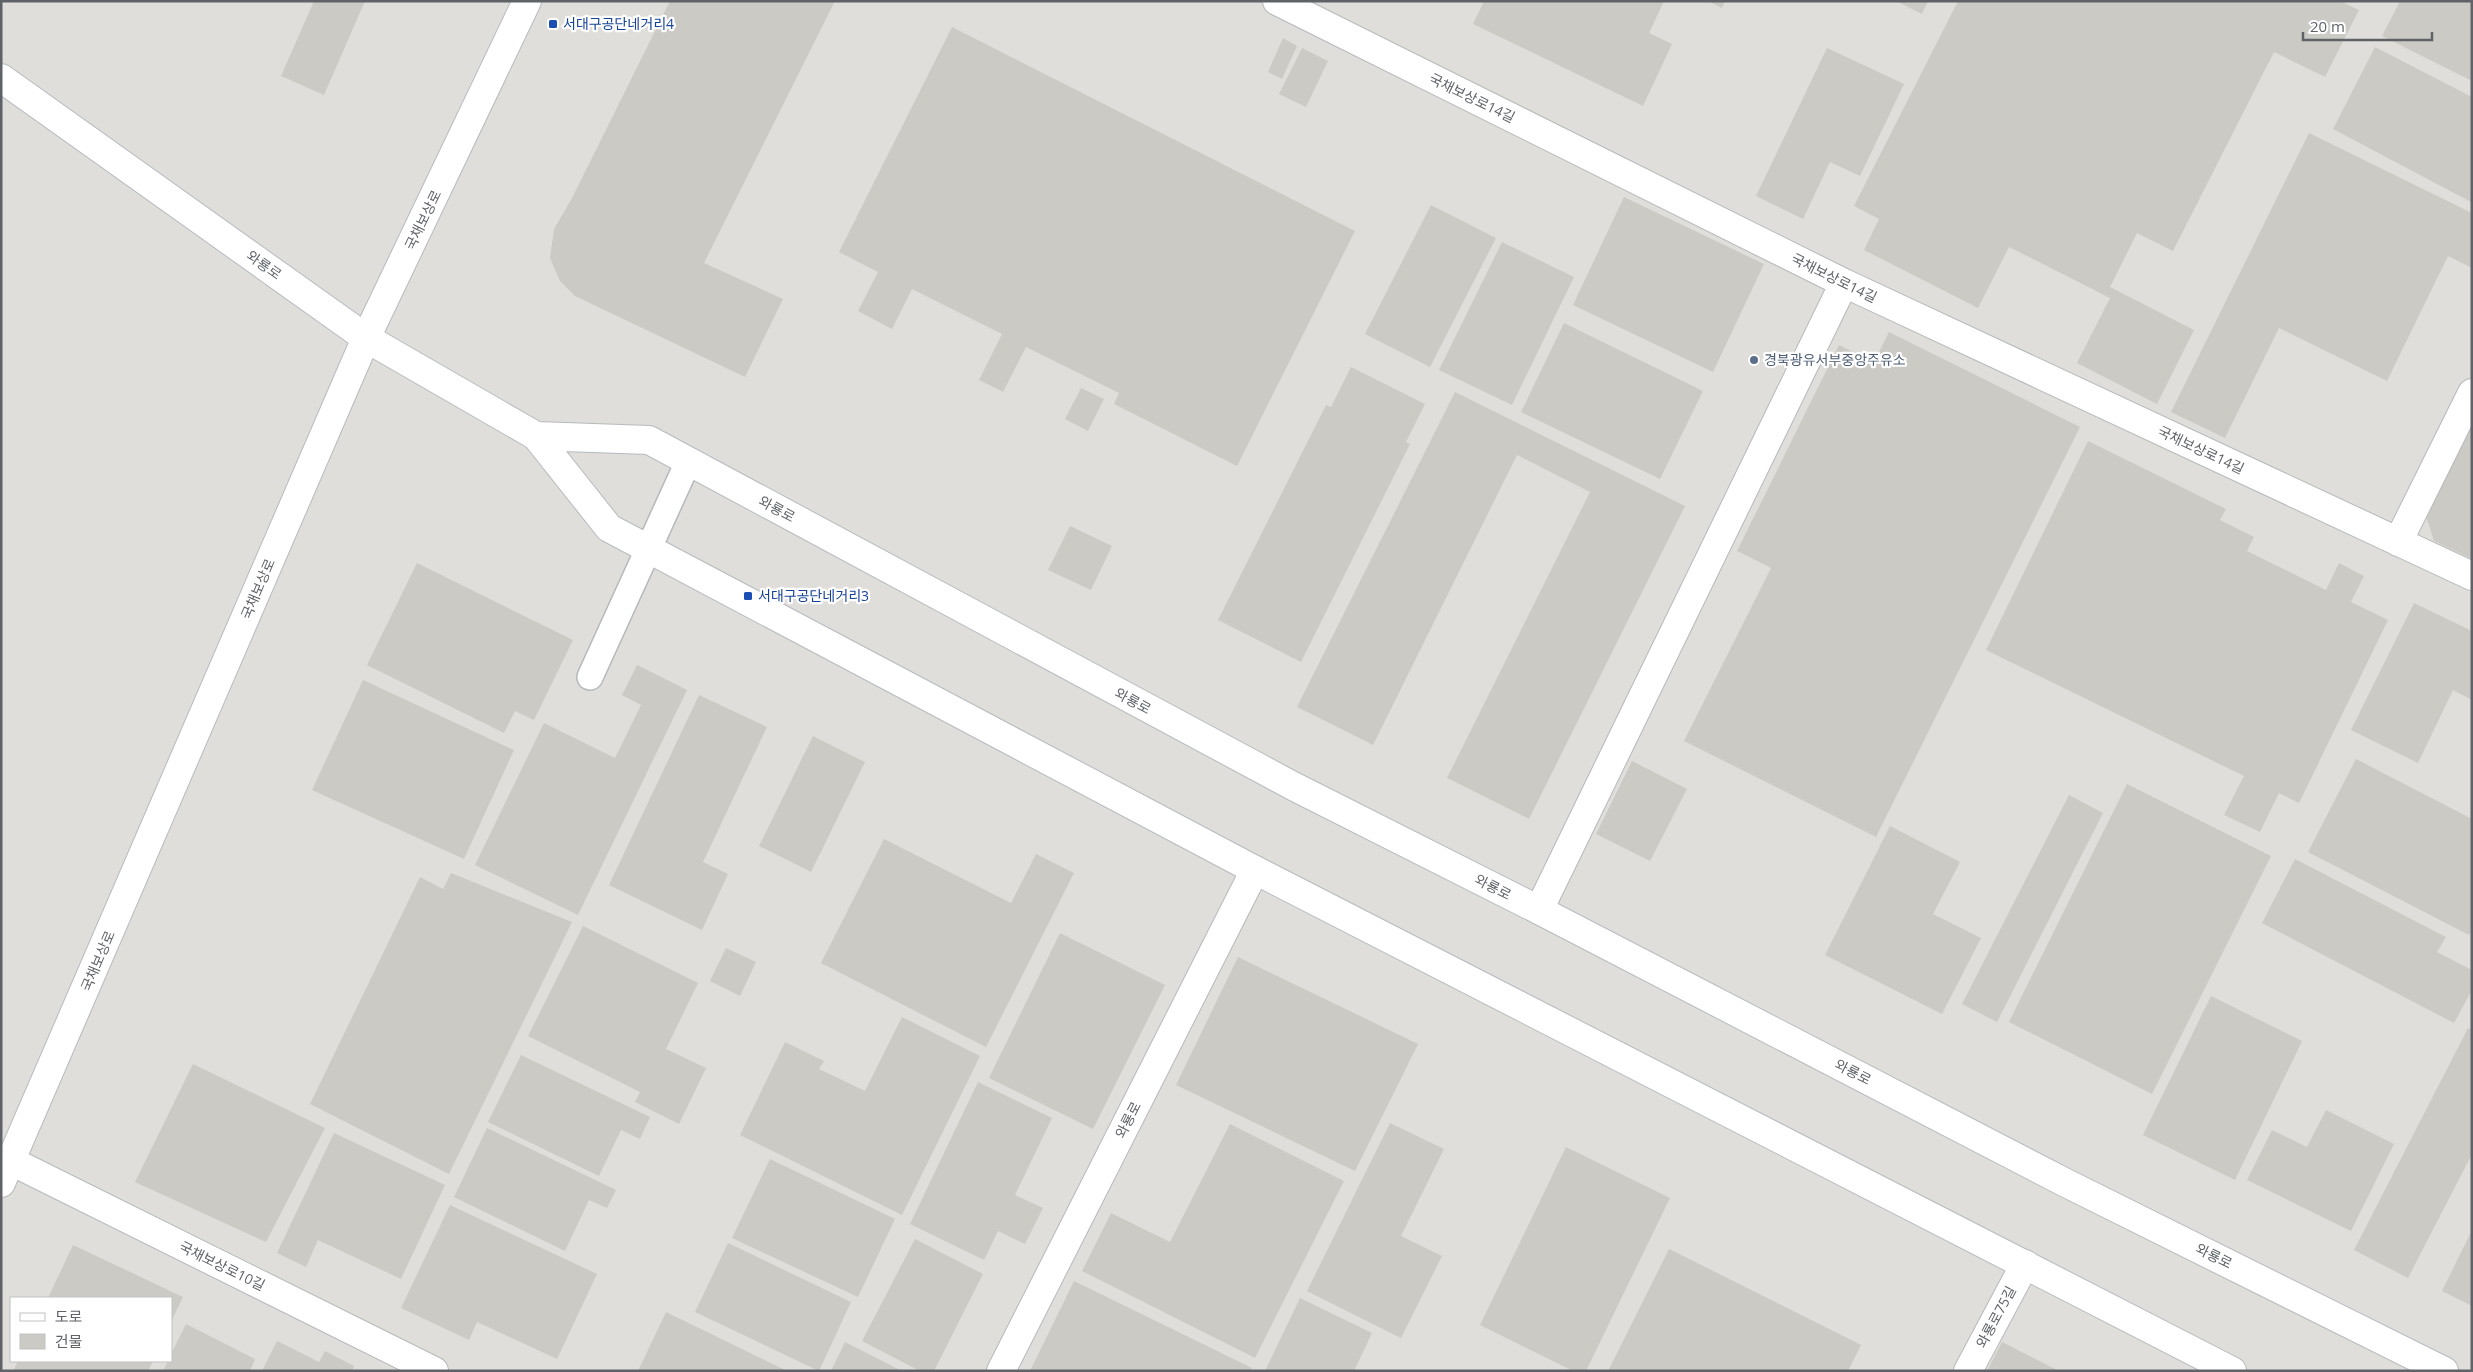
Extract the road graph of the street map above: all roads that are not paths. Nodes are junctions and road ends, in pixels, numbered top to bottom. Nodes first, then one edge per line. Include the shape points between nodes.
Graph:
1 (527, 1) edge
2 (1277, 1) edge
3 (1, 78) edge
4 (1844, 283) junction
5 (366, 338) junction
6 (2472, 393) edge
7 (536, 436) junction
8 (688, 462) junction
9 (2398, 542) junction
10 (648, 549) junction
11 (2472, 576) edge
12 (590, 677) dead end
13 (1255, 870) junction
14 (1539, 910) junction
15 (6, 1172) edge
16 (2024, 1264) junction
17 (434, 1371) edge
18 (1001, 1371) edge
19 (1968, 1371) edge
20 (2232, 1371) edge
21 (2444, 1371) edge

1 - 5 main road, 국채보상로
2 - 4 main road, 국채보상로14길
3 - 5 main road, 와룡로
4 - 9 main road, 국채보상로14길
4 - 14 main road
5 - 7 main road, 와룡로
5 - 15 main road, 국채보상로
6 - 9 main road
7 - 8 main road, 와룡로 via 649,440
7 - 10 main road, 와룡로 via 609,528
8 - 10 lane
8 - 14 main road, 와룡로 via 1293,786
9 - 11 main road, 국채보상로14길
10 - 12 lane
10 - 13 main road, 와룡로
13 - 16 main road, 와룡로
13 - 18 main road, 와룡로
14 - 21 main road, 와룡로 via 2064,1182
15 - 17 main road, 국채보상로10길
16 - 19 main road, 와룡로75길
16 - 20 main road, 와룡로

